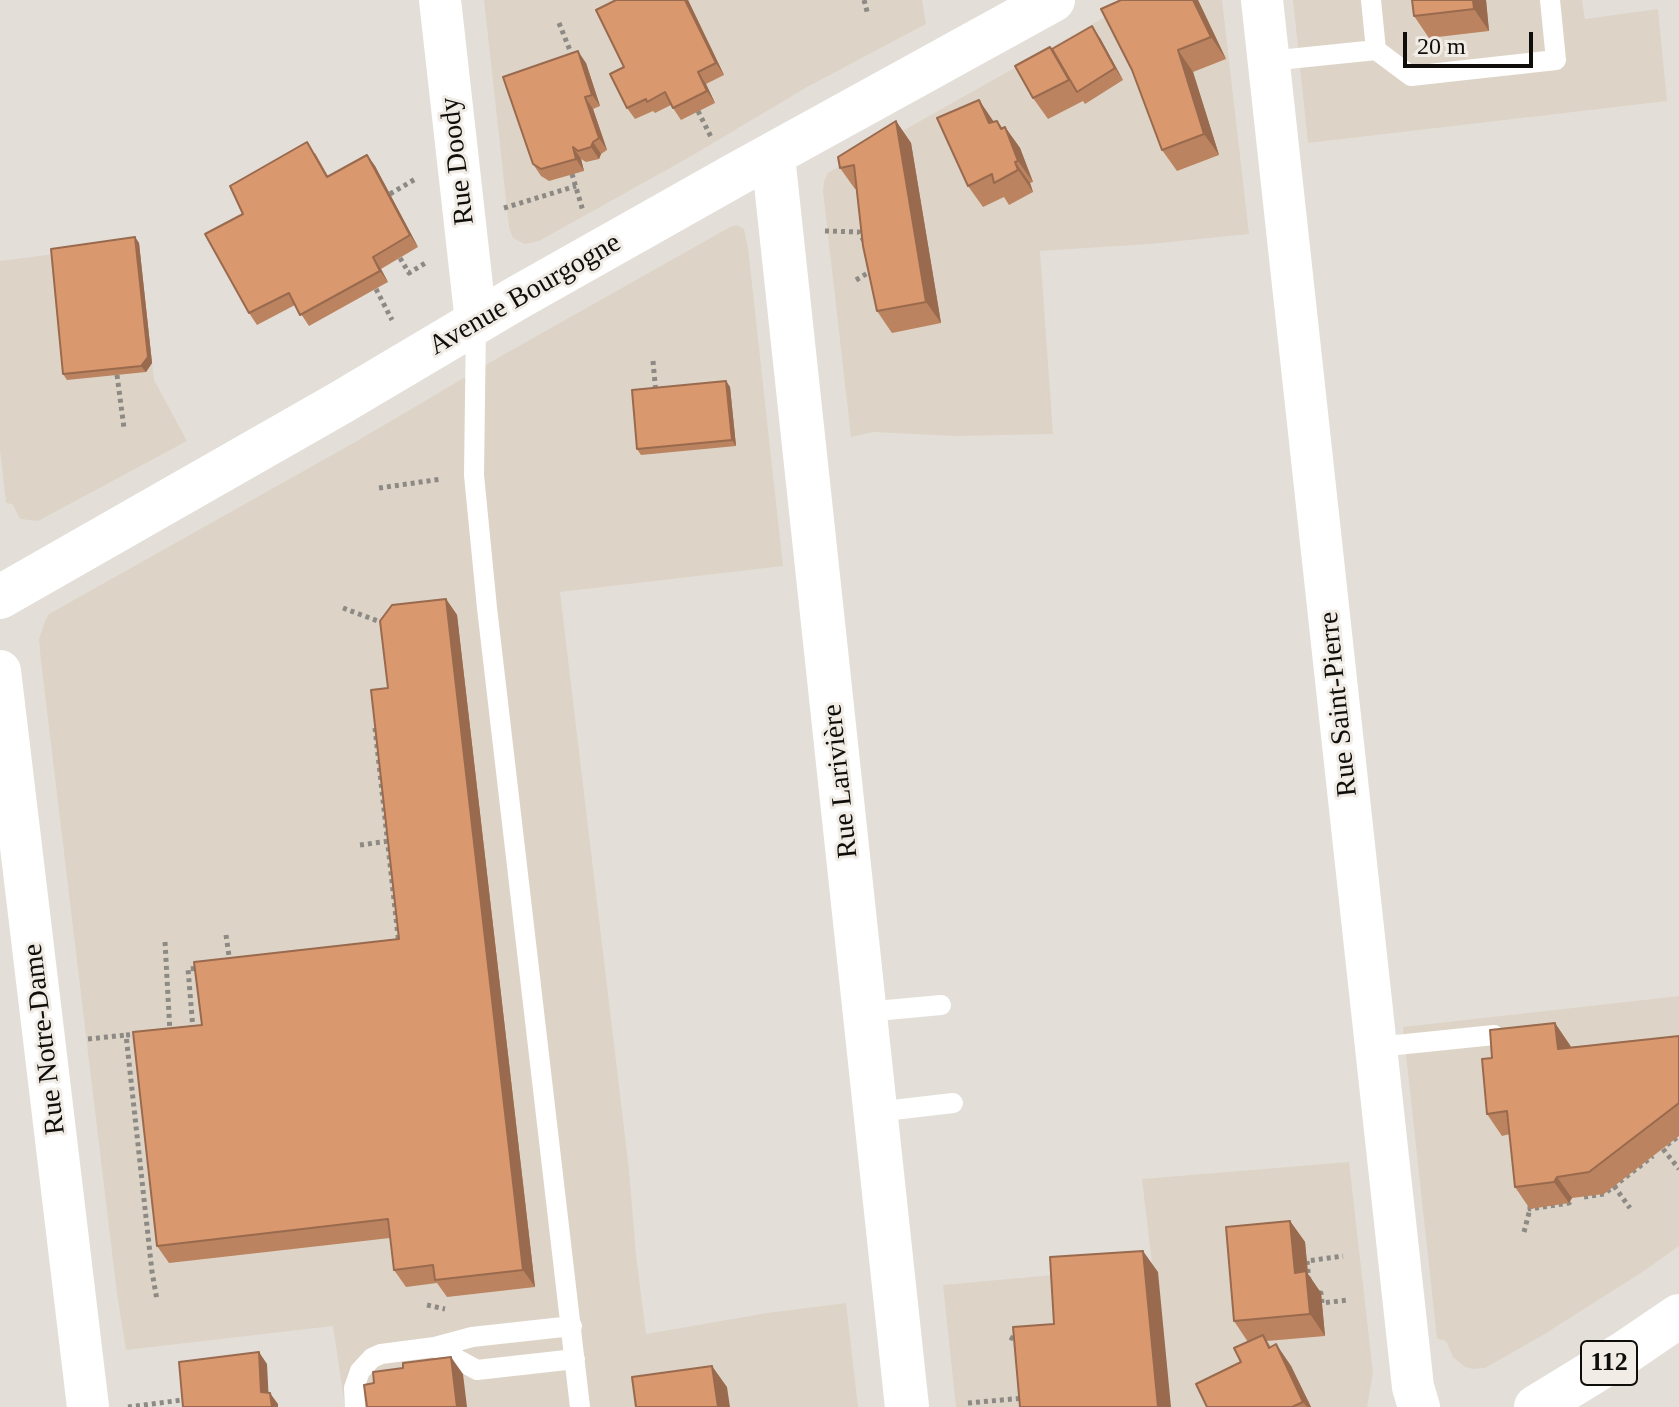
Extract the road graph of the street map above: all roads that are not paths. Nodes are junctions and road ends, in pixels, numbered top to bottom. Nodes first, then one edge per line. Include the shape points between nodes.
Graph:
1 (440, 0) edge
2 (1053, 0) edge
3 (1262, 0) edge
4 (1371, 0) edge
5 (1550, 0) edge
6 (1376, 50) junction
7 (1269, 61) junction
8 (773, 156) junction
9 (476, 322) junction
10 (0, 597) edge
11 (0, 671) edge
12 (941, 1005) dead end
13 (865, 1012) junction
14 (1494, 1035) edge
15 (1377, 1047) junction
16 (953, 1103) dead end
17 (876, 1112) junction
18 (1679, 1316) edge
19 (572, 1326) junction
20 (435, 1347) junction
21 (575, 1359) junction
22 (88, 1407) edge
23 (355, 1407) edge
24 (580, 1407) edge
25 (907, 1407) edge
26 (1419, 1407) edge
27 (1536, 1407) edge

1 - 9 street, Rue Doody
2 - 8 street, Avenue Bourgogne
3 - 7 street, Rue Saint-Pierre
4 - 6 lane
5 - 6 lane via 1556,60 1411,76
6 - 7 lane
7 - 15 street, Rue Saint-Pierre
8 - 9 street, Avenue Bourgogne
8 - 13 street, Rue Larivière
9 - 10 street, Avenue Bourgogne
9 - 19 lane via 474,475
11 - 22 street, Rue Notre-Dame
12 - 13 lane
13 - 17 street, Rue Larivière
14 - 15 lane
15 - 26 street, Rue Saint-Pierre
16 - 17 lane
17 - 25 street, Rue Larivière
18 - 27 street, 112
19 - 20 lane via 472,1337
19 - 21 lane
20 - 21 lane via 477,1370
20 - 23 lane via 372,1358 356,1379
21 - 24 lane

